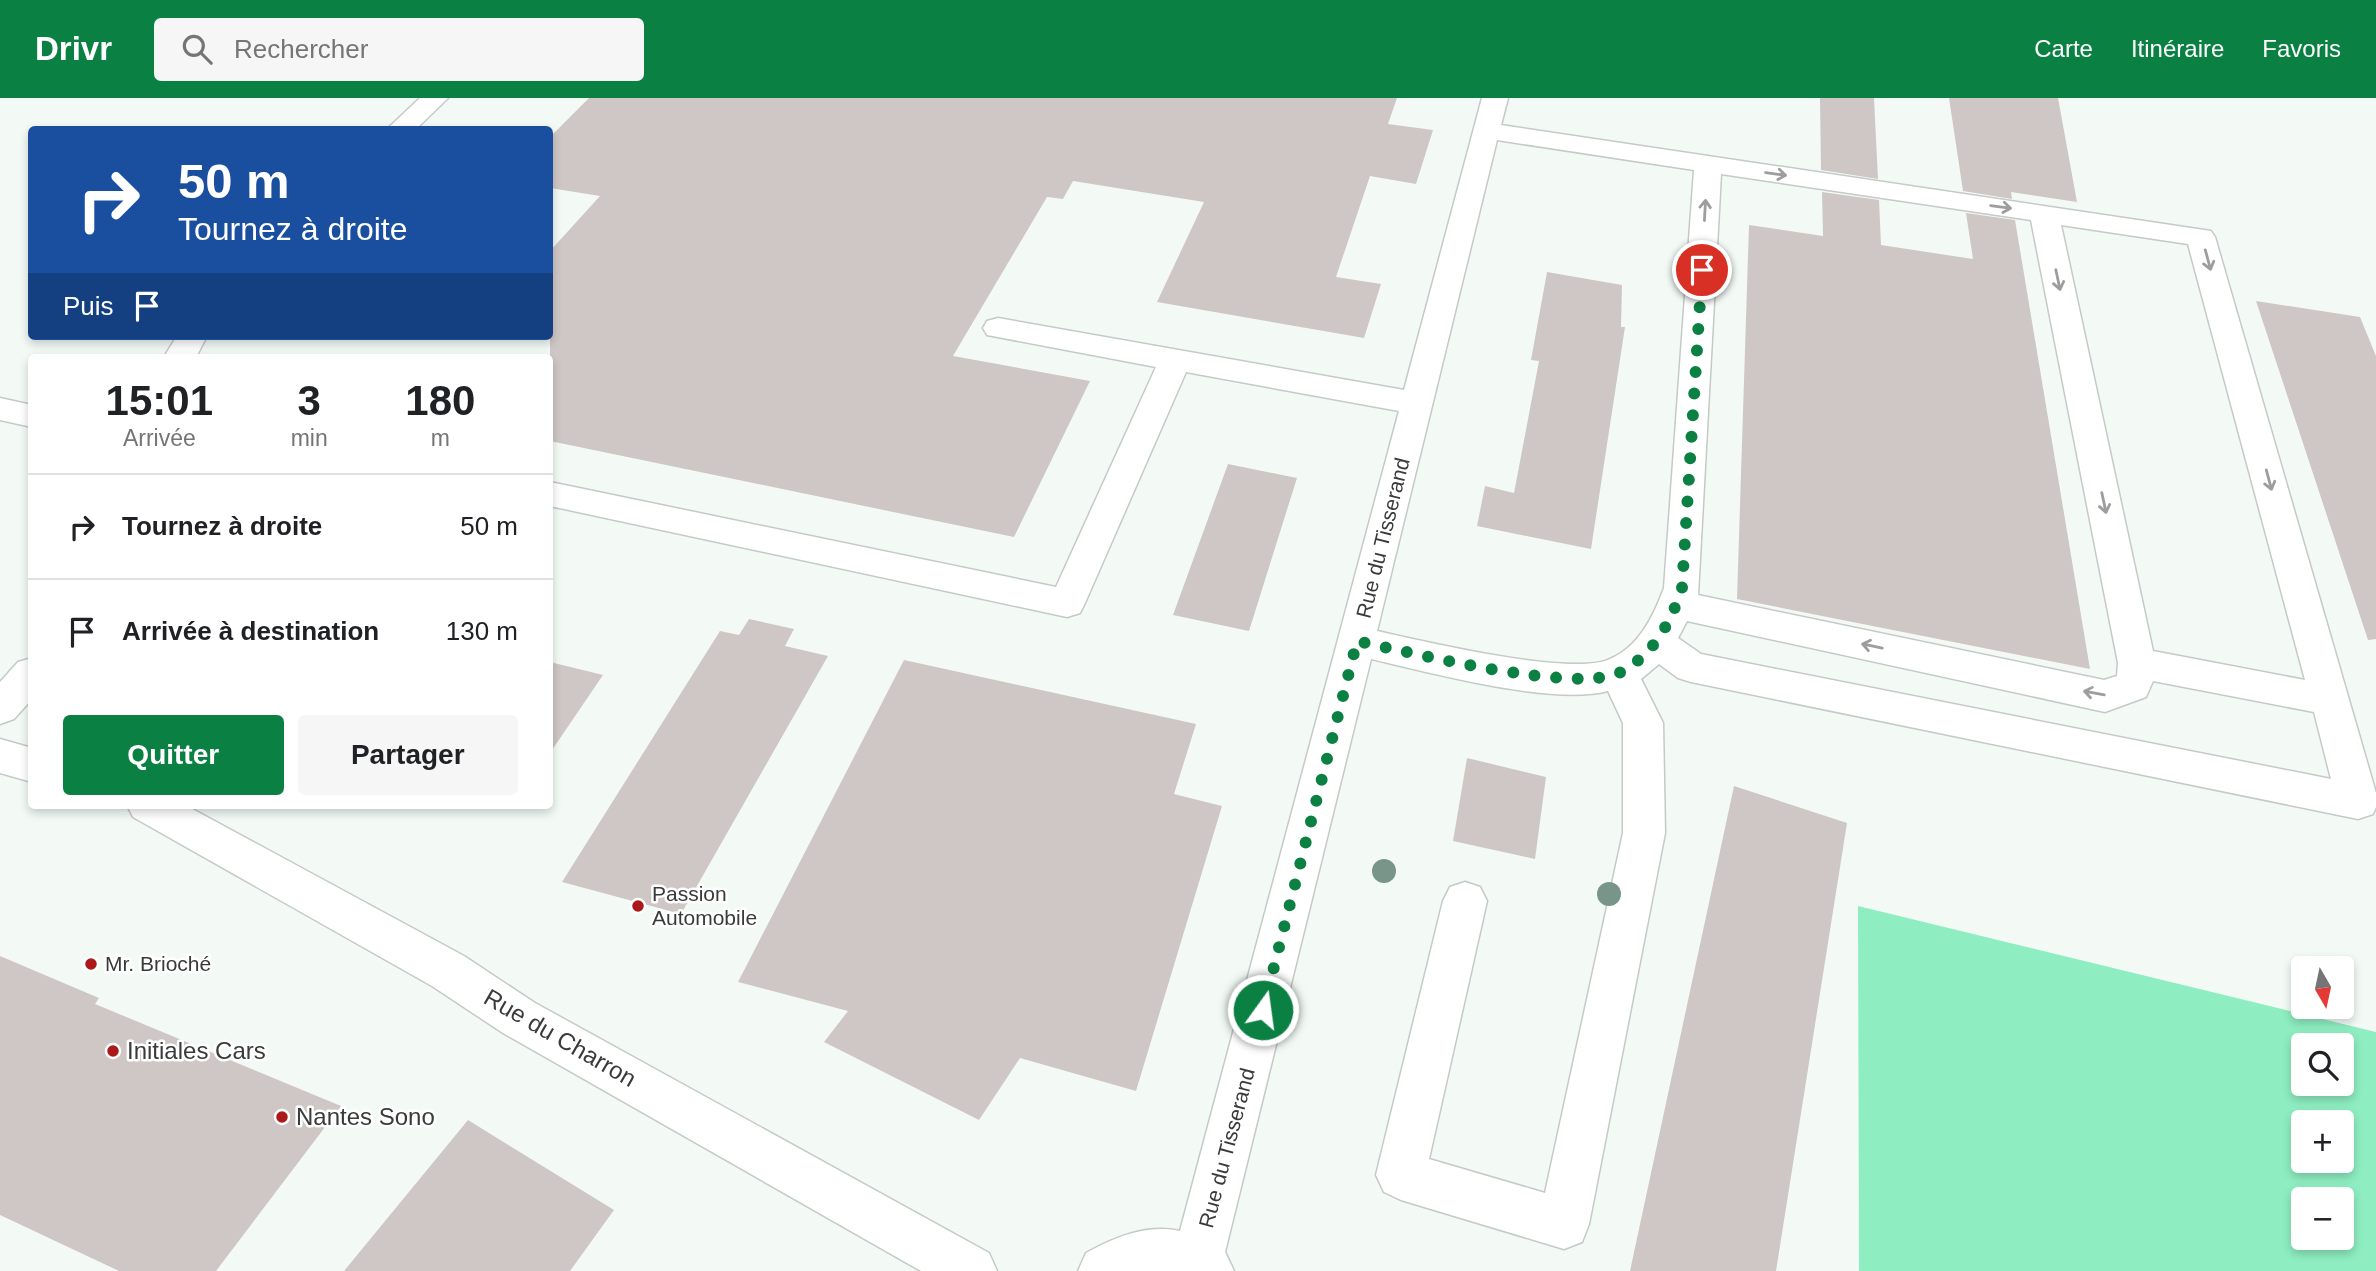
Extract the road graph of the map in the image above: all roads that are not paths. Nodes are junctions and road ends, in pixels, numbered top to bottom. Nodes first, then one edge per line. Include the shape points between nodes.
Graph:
1 (435, 98) edge
2 (1491, 115) edge
3 (404, 126) edge
4 (1708, 164) junction
5 (2044, 213) junction
6 (998, 328) dead end
7 (1175, 360) junction
8 (1418, 403) junction
9 (0, 409) edge
10 (28, 415) edge
11 (553, 495) edge
12 (1677, 605) junction
13 (1357, 641) junction
14 (1656, 642) junction
15 (2137, 663) junction
16 (1619, 673) junction
17 (28, 677) edge
18 (2330, 700) junction
19 (0, 708) edge
20 (0, 755) edge
21 (28, 764) edge
22 (155, 809) edge
23 (1465, 901) dead end
24 (1202, 1267) edge
25 (971, 1271) edge
26 (1104, 1271) edge

1 - 3 street
2 - 4 street
2 - 8 street, Rue du Tisserand
4 -> 5 street
12 -> 4 street via 1682,588
5 -> 15 street
5 -> 18 street via 2201,237
6 - 7 street
7 - 8 street
7 - 11 street via 1067,603
8 - 13 street, Rue du Tisserand
9 - 10 street
12 - 14 street
15 -> 12 street via 2132,686 2105,696
13 - 16 street via 1532,676 1575,680
13 - 24 street, Rue du Tisserand
14 - 16 street
14 - 18 street via 1690,667 2358,802
15 - 18 street
16 - 23 street via 1643,723 1644,834 1564,1224 1401,1175
17 - 19 street
20 - 21 street
22 - 25 street, Rue du Charron
24 - 26 street via 1163,1253 1127,1258

